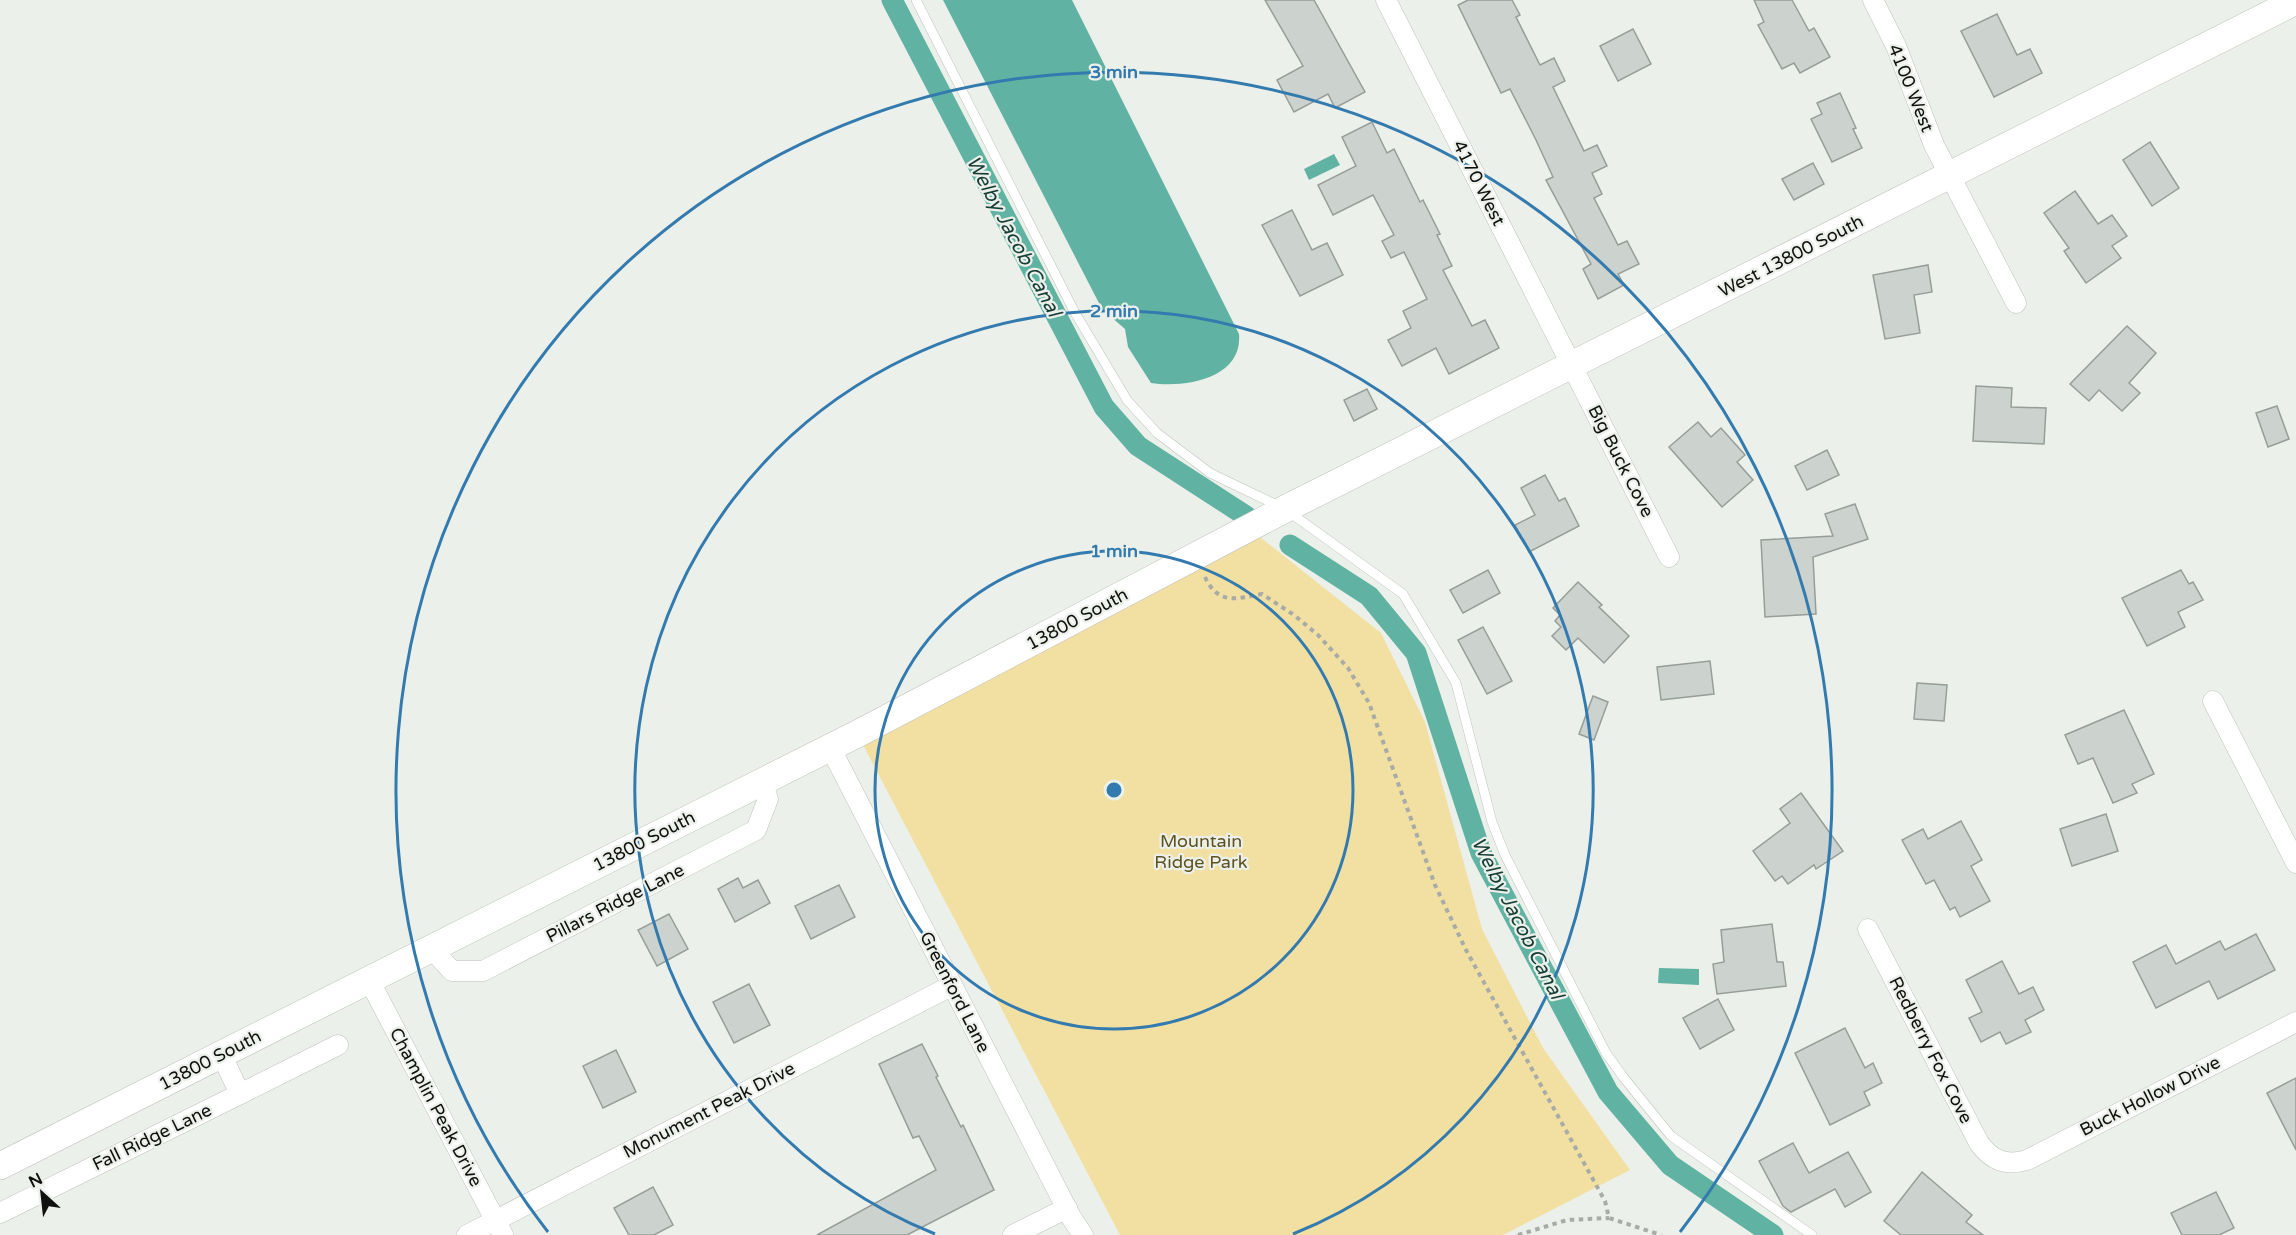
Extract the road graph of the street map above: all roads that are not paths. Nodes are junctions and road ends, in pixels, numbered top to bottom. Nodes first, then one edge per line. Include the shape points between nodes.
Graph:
1 (916, 0) edge
2 (1386, 0) edge
3 (1873, 0) edge
4 (2296, 1) edge
5 (1950, 176) junction
6 (2016, 303) dead end
7 (1573, 366) junction
8 (1285, 510) junction
9 (1669, 557) dead end
10 (2213, 701) dead end
11 (830, 747) junction
12 (762, 781) junction
13 (2296, 863) edge
14 (1868, 929) dead end
15 (431, 948) junction
16 (369, 980) junction
17 (951, 986) junction
18 (2296, 1022) edge
19 (338, 1045) dead end
20 (221, 1054) junction
21 (240, 1094) junction
22 (2002, 1162) joint
23 (0, 1166) edge
24 (1067, 1208) junction
25 (0, 1213) edge
26 (499, 1228) edge
27 (467, 1235) edge
28 (1013, 1235) edge
29 (1083, 1235) edge
30 (1812, 1235) edge

1 - 8 lane via 1074,311 1127,400 1157,433 1210,474
2 - 7 street, 4170 West
3 - 5 street, 4100 West
4 - 5 street, West 13800 South
5 - 6 street, 4100 West
5 - 7 street, West 13800 South
7 - 8 street, West 13800 South
7 - 9 street, Big Buck Cove
8 - 11 street, 13800 South
8 - 30 lane via 1403,594 1426,628 1456,683 1492,822 1505,855 1618,1070 1671,1136
10 - 13 street
11 - 12 street, 13800 South
11 - 17 street, Greenford Lane
12 - 15 street, 13800 South
12 - 15 street, Pillars Ridge Lane via 768,799 756,830 483,971 452,971
14 - 22 street, Redberry Fox Cove via 1979,1143
15 - 16 street, 13800 South
16 - 20 street, 13800 South
16 - 26 street, Champlin Peak Drive
17 - 24 street, Greenford Lane
17 - 26 street, Monument Peak Drive
18 - 22 street, Buck Hollow Drive via 2027,1160
19 - 21 street, Fall Ridge Lane
20 - 21 street
20 - 23 street, 13800 South
21 - 25 street, Fall Ridge Lane
24 - 28 street
24 - 29 street, Greenford Lane
26 - 27 street, Monument Peak Drive

